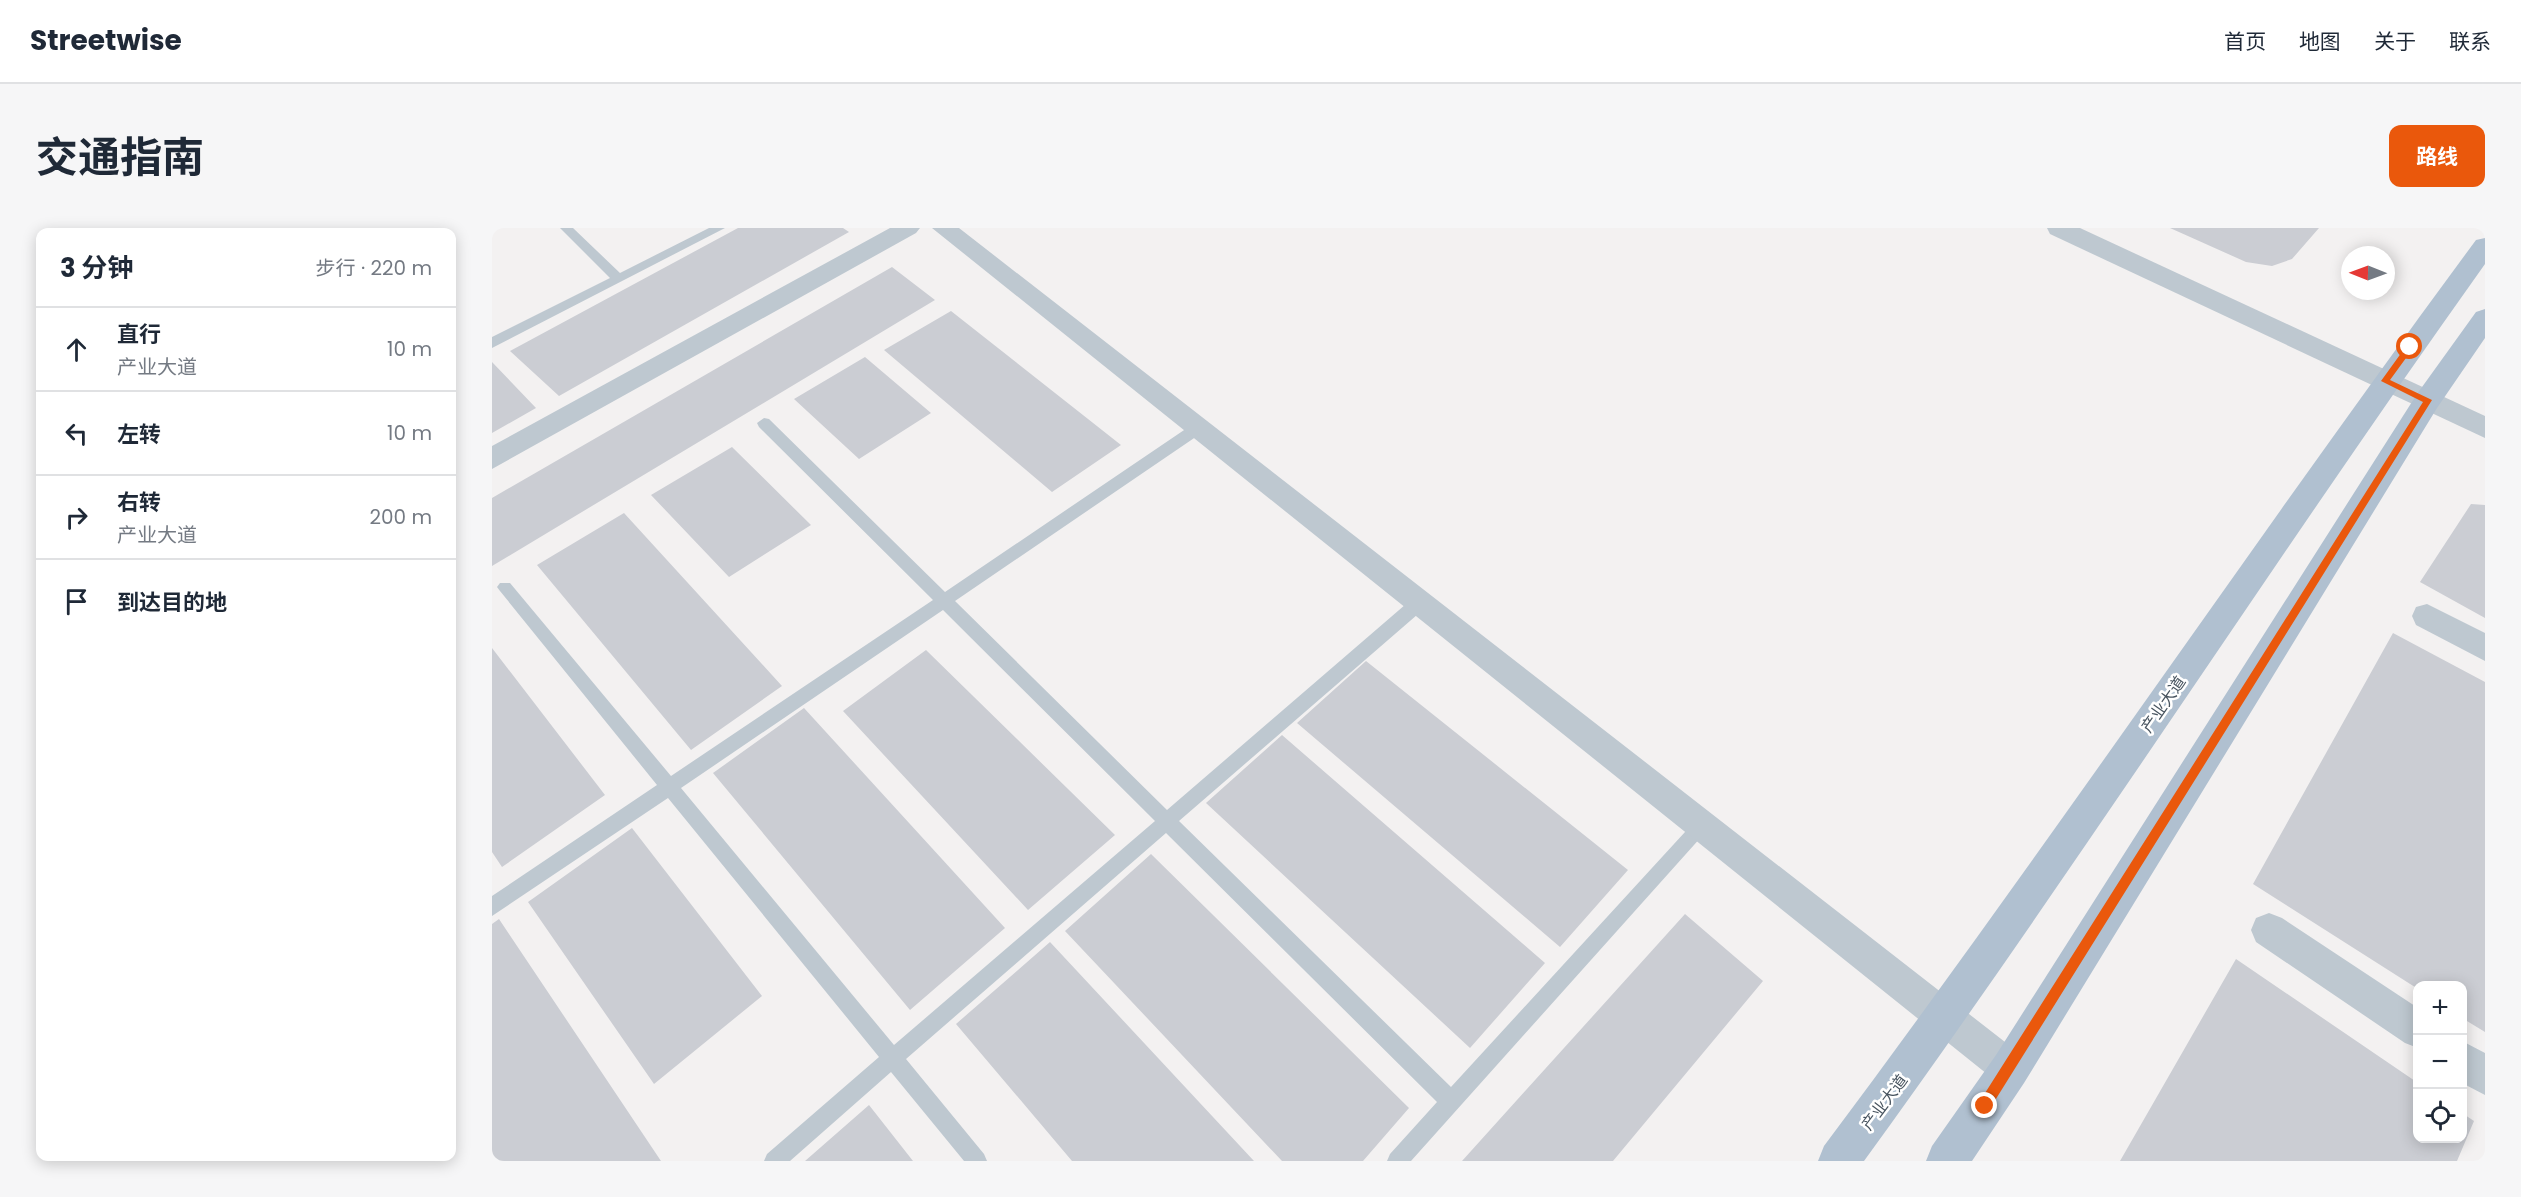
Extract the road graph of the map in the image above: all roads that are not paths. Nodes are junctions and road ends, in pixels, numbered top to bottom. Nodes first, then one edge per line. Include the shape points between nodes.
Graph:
1 (566, 228) edge
2 (719, 228) edge
3 (908, 228) edge
4 (944, 228) edge
5 (2059, 228) edge
6 (2485, 246) edge
7 (619, 279) junction
8 (2485, 318) edge
9 (492, 343) edge
10 (2385, 381) junction
11 (2427, 400) junction
12 (764, 423) dead end
13 (1198, 428) junction
14 (2485, 428) edge
15 (492, 459) edge
16 (505, 587) dead end
17 (943, 600) junction
18 (1419, 603) junction
19 (2427, 616) dead end
20 (2485, 648) edge
21 (668, 787) junction
22 (1167, 821) junction
23 (1702, 826) junction
24 (492, 907) edge
25 (2269, 930) dead end
26 (1946, 1018) junction
27 (2413, 1027) edge
28 (893, 1058) junction
29 (2467, 1063) edge
30 (2010, 1069) junction
31 (2485, 1076) edge
32 (1451, 1102) junction
33 (774, 1161) edge
34 (977, 1161) edge
35 (1397, 1161) edge
36 (1839, 1161) edge
37 (1947, 1161) edge

1 - 7 lane
2 - 7 lane
3 - 15 street
4 - 13 street
5 - 10 street
6 - 10 main road, 产业大道
7 - 9 lane
8 - 11 main road
10 - 11 street
10 - 26 main road, 产业大道
11 - 14 street
11 - 30 main road
12 - 17 lane
13 - 17 lane
13 - 18 street
16 - 21 lane
17 - 21 lane
17 - 22 lane
18 - 22 lane
18 - 23 street
19 - 20 street
21 - 24 lane
21 - 28 lane
22 - 28 lane
22 - 32 lane
23 - 26 street
23 - 32 lane
25 - 27 street
26 - 30 street
26 - 36 main road, 产业大道
28 - 33 lane
28 - 34 lane
29 - 31 street
30 - 37 main road
32 - 35 lane

